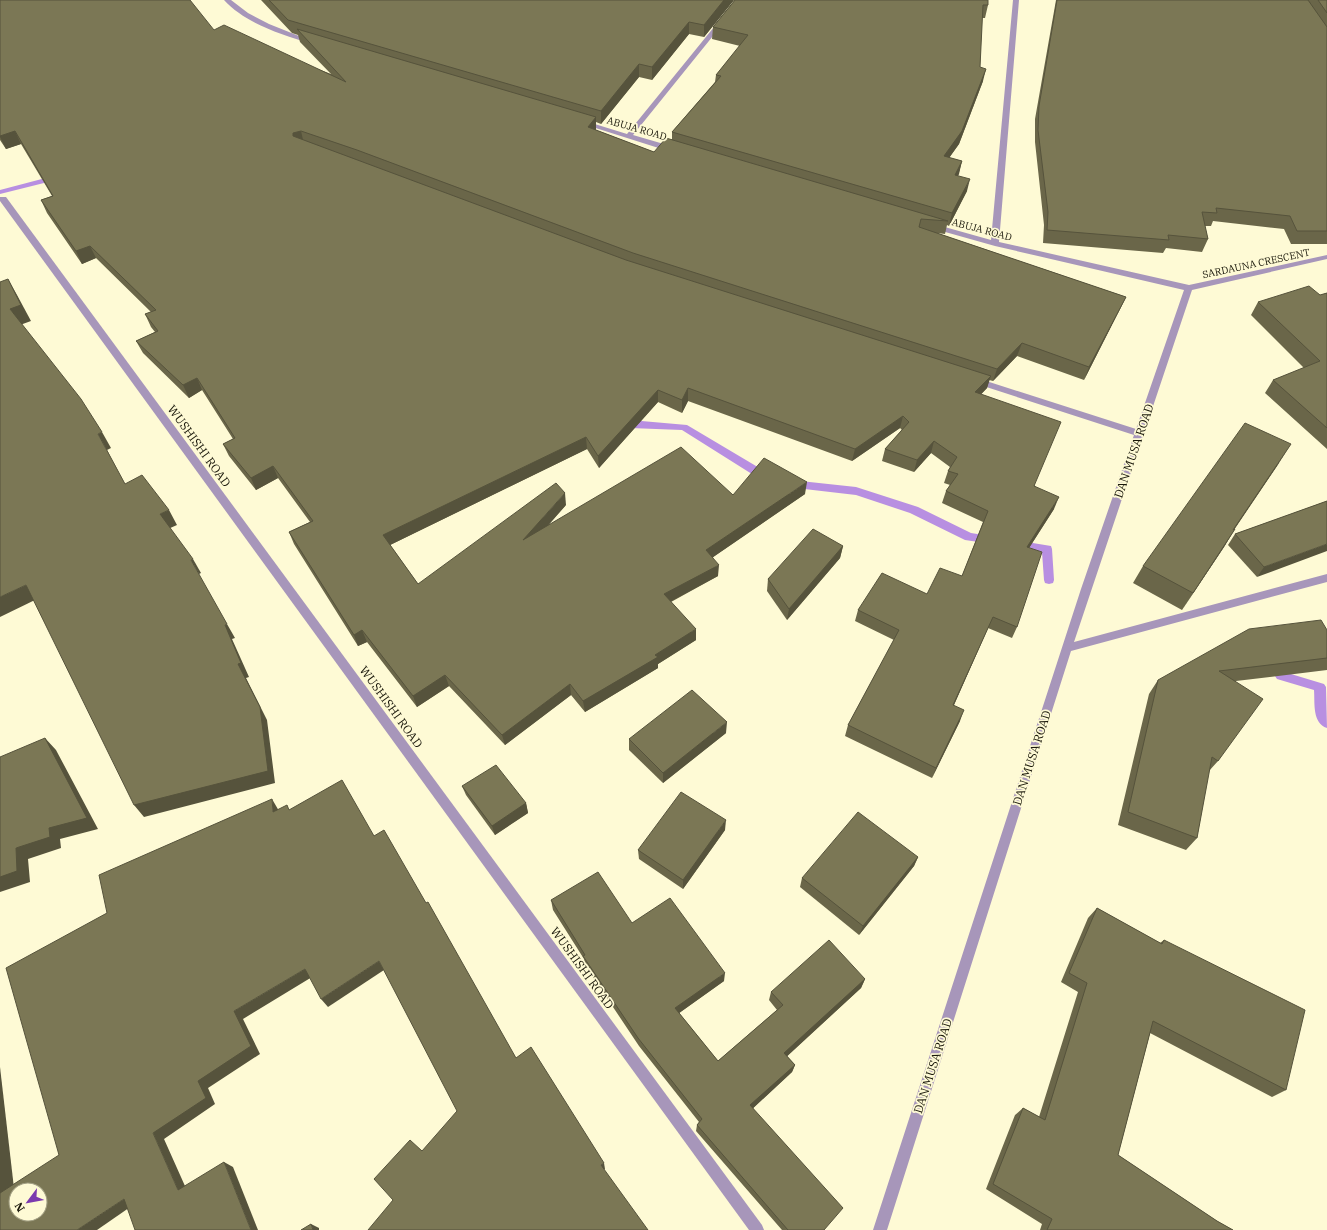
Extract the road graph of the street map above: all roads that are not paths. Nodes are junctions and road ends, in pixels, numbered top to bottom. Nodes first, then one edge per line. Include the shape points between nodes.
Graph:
1 (227, 0) edge
2 (737, 0) edge
3 (1016, 0) edge
4 (319, 44) edge
5 (576, 121) edge
6 (629, 136) junction
7 (682, 152) edge
8 (3, 199) dead end
9 (926, 224) edge
10 (995, 244) junction
11 (1327, 257) edge
12 (1189, 288) junction
13 (965, 377) edge
14 (1140, 433) junction
15 (1327, 578) edge
16 (1068, 648) junction
17 (758, 1230) edge
18 (880, 1230) edge

1 - 4 street via 255,20 288,35
2 - 6 street
3 - 10 street
5 - 6 street, ABUJA ROAD
6 - 7 street, ABUJA ROAD
8 - 17 street, WUSHISHI ROAD
9 - 10 street, ABUJA ROAD
10 - 12 street, ABUJA ROAD
11 - 12 street, SARDAUNA CRESCENT
12 - 14 street, DAN MUSA ROAD
13 - 14 street
14 - 16 street, DAN MUSA ROAD
15 - 16 street
16 - 18 street, DAN MUSA ROAD

